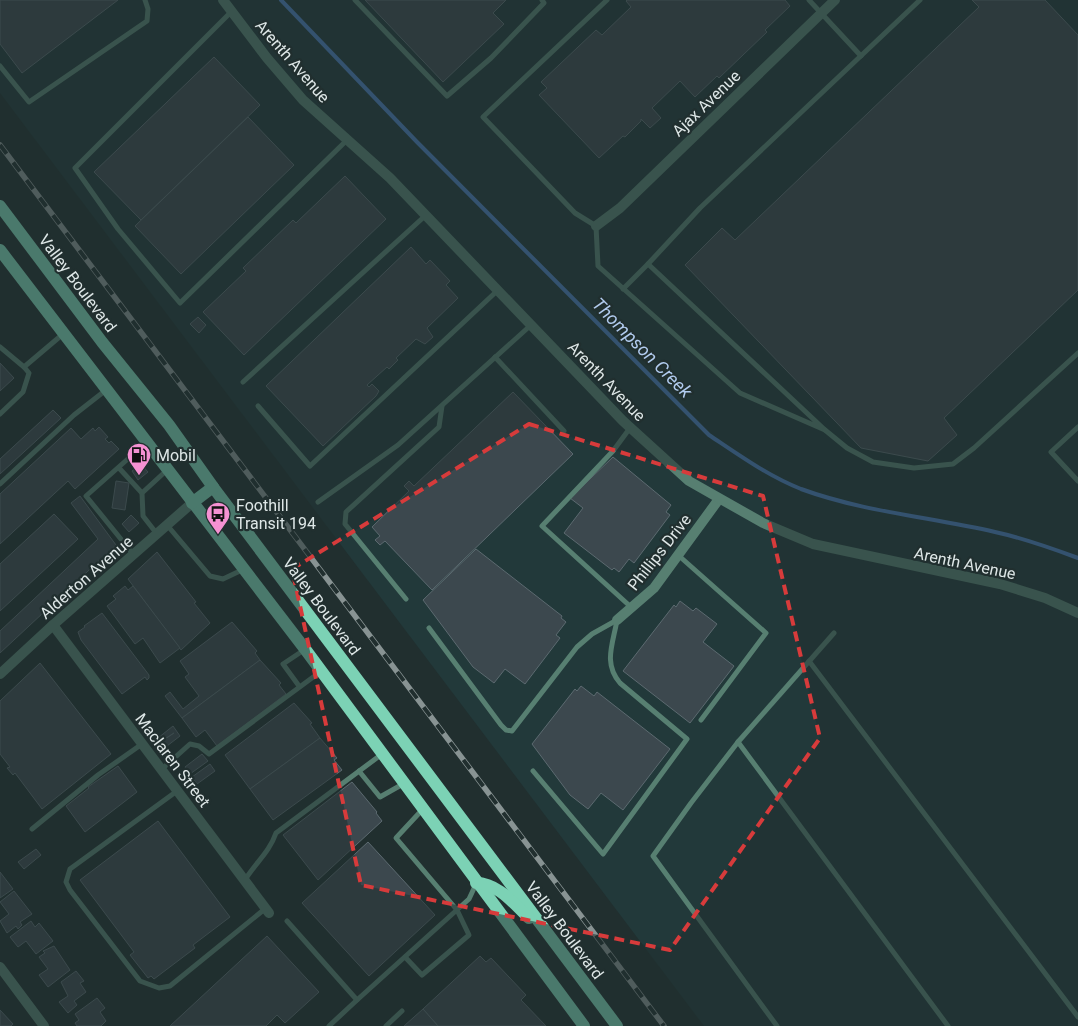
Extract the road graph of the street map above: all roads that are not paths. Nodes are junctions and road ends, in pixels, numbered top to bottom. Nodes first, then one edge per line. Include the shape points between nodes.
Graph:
1 (145, 0) edge
2 (223, 0) edge
3 (356, 0) edge
4 (542, 0) edge
5 (607, 0) edge
6 (809, 0) edge
7 (835, 0) edge
8 (920, 0) edge
9 (232, 11) junction
10 (821, 14) junction
11 (861, 56) junction
12 (0, 66) edge
13 (347, 140) junction
14 (0, 206) edge
15 (427, 214) junction
16 (596, 226) junction
17 (0, 250) edge
18 (648, 264) junction
19 (498, 290) junction
20 (623, 290) junction
21 (532, 325) junction
22 (62, 334) junction
23 (0, 347) edge
24 (1078, 353) edge
25 (495, 357) junction
26 (24, 366) junction
27 (243, 382) dead end
28 (106, 390) junction
29 (258, 406) dead end
30 (442, 406) junction
31 (0, 414) edge
32 (1078, 427) edge
33 (631, 428) junction
34 (824, 430) junction
35 (564, 431) dead end
36 (148, 442) junction
37 (119, 468) junction
38 (168, 469) junction
39 (1078, 480) edge
40 (0, 484) edge
41 (213, 487) junction
42 (142, 493) junction
43 (719, 499) junction
44 (318, 502) dead end
45 (192, 503) junction
46 (167, 525) junction
47 (157, 534) junction
48 (134, 555) junction
49 (678, 555) junction
50 (243, 570) junction
51 (406, 599) dead end
52 (632, 608) junction
53 (1078, 613) edge
54 (617, 620) junction
55 (53, 625) junction
56 (429, 628) dead end
57 (834, 632) dead end
58 (304, 650) junction
59 (809, 661) junction
60 (320, 672) junction
61 (0, 674) edge
62 (299, 686) junction
63 (701, 720) dead end
64 (738, 742) junction
65 (142, 744) junction
66 (382, 754) junction
67 (162, 769) junction
68 (359, 771) junction
69 (533, 771) dead end
70 (403, 784) junction
71 (178, 791) junction
72 (422, 810) junction
73 (32, 829) dead end
74 (245, 880) junction
75 (476, 883) junction
76 (268, 910) joint
77 (457, 910) junction
78 (287, 921) dead end
79 (551, 938) junction
80 (405, 957) junction
81 (0, 967) edge
82 (357, 1000) junction
83 (402, 1011) dead end
84 (1078, 1017) edge
85 (44, 1026) edge
86 (329, 1026) edge
87 (386, 1026) edge
88 (584, 1026) edge
89 (618, 1026) edge
90 (778, 1026) edge
91 (948, 1026) edge

1 - 12 lane via 147,21 29,102
2 - 9 street, Arenth Avenue
3 - 4 lane via 447,96 491,58 544,3
5 - 16 lane via 483,117 575,213
6 - 10 lane
7 - 10 street, Ajax Avenue
8 - 11 lane
9 - 13 street, Arenth Avenue via 303,100
9 - 13 lane via 75,168 118,229 180,303
10 - 11 lane
10 - 16 street, Ajax Avenue via 620,208
11 - 18 lane via 700,208
13 - 15 street, Arenth Avenue
14 - 41 main road, Valley Boulevard
15 - 19 street, Arenth Avenue
15 - 27 lane
16 - 20 lane via 598,266
17 - 22 main road
18 - 20 lane
18 - 34 lane
19 - 21 street, Arenth Avenue
19 - 29 lane via 310,466
20 - 34 lane via 740,393
21 - 25 lane
21 - 33 street, Arenth Avenue
22 - 26 lane
22 - 28 main road
23 - 26 lane
24 - 34 lane via 953,464 914,468 873,462
25 - 30 lane
25 - 35 lane
26 - 31 lane via 30,373 23,392
28 - 36 main road
28 - 40 lane via 74,415
30 - 44 lane via 398,445
30 - 51 lane via 439,427 346,512 345,524
32 - 39 lane via 1051,452
33 - 43 street, Arenth Avenue via 690,481
33 - 52 lane via 542,526
36 - 37 lane
36 - 38 main road
37 - 42 lane
37 - 48 lane via 86,496
38 - 42 lane
38 - 45 main road
41 - 45 main road
41 - 79 main road, Valley Boulevard
42 - 47 lane via 143,516
43 - 49 street, Phillips Drive
43 - 53 street, Arenth Avenue via 763,523 813,544 1000,584 1045,598
45 - 46 street, Alderton Avenue
45 - 50 main road
46 - 47 street, Alderton Avenue
46 - 50 lane via 210,576 223,579
47 - 48 street, Alderton Avenue
48 - 55 street, Alderton Avenue
49 - 52 street, Phillips Drive via 654,588
49 - 63 lane via 766,633
50 - 58 main road
52 - 54 street, Phillips Drive
54 - 56 lane via 577,647 512,731 501,725
54 - 69 lane via 609,667 613,675 687,739 602,854
55 - 61 street, Alderton Avenue
55 - 65 street, Maclaren Street
57 - 59 lane
58 - 60 main road
58 - 62 lane via 283,664
59 - 64 lane
59 - 84 lane
60 - 62 lane
60 - 66 main road
62 - 67 lane via 209,754 190,744
64 - 90 lane via 653,856
64 - 91 lane
65 - 67 street, Maclaren Street
65 - 73 lane
66 - 68 lane
66 - 70 main road
67 - 71 street, Maclaren Street
68 - 70 lane via 380,797
68 - 74 lane via 276,833 268,852
70 - 72 main road
71 - 74 street, Maclaren Street
71 - 76 lane via 70,869 66,882 70,890 140,981 159,988 170,986
72 - 75 main road
72 - 77 lane via 396,838
74 - 76 street, Maclaren Street
75 - 77 lane via 469,899
75 - 79 main road via 487,883 498,890
75 - 88 main road
77 - 80 lane
77 - 80 lane via 469,935 422,975
78 - 82 lane
79 - 89 main road, Valley Boulevard
80 - 82 lane
81 - 85 street
82 - 86 lane
83 - 87 lane

